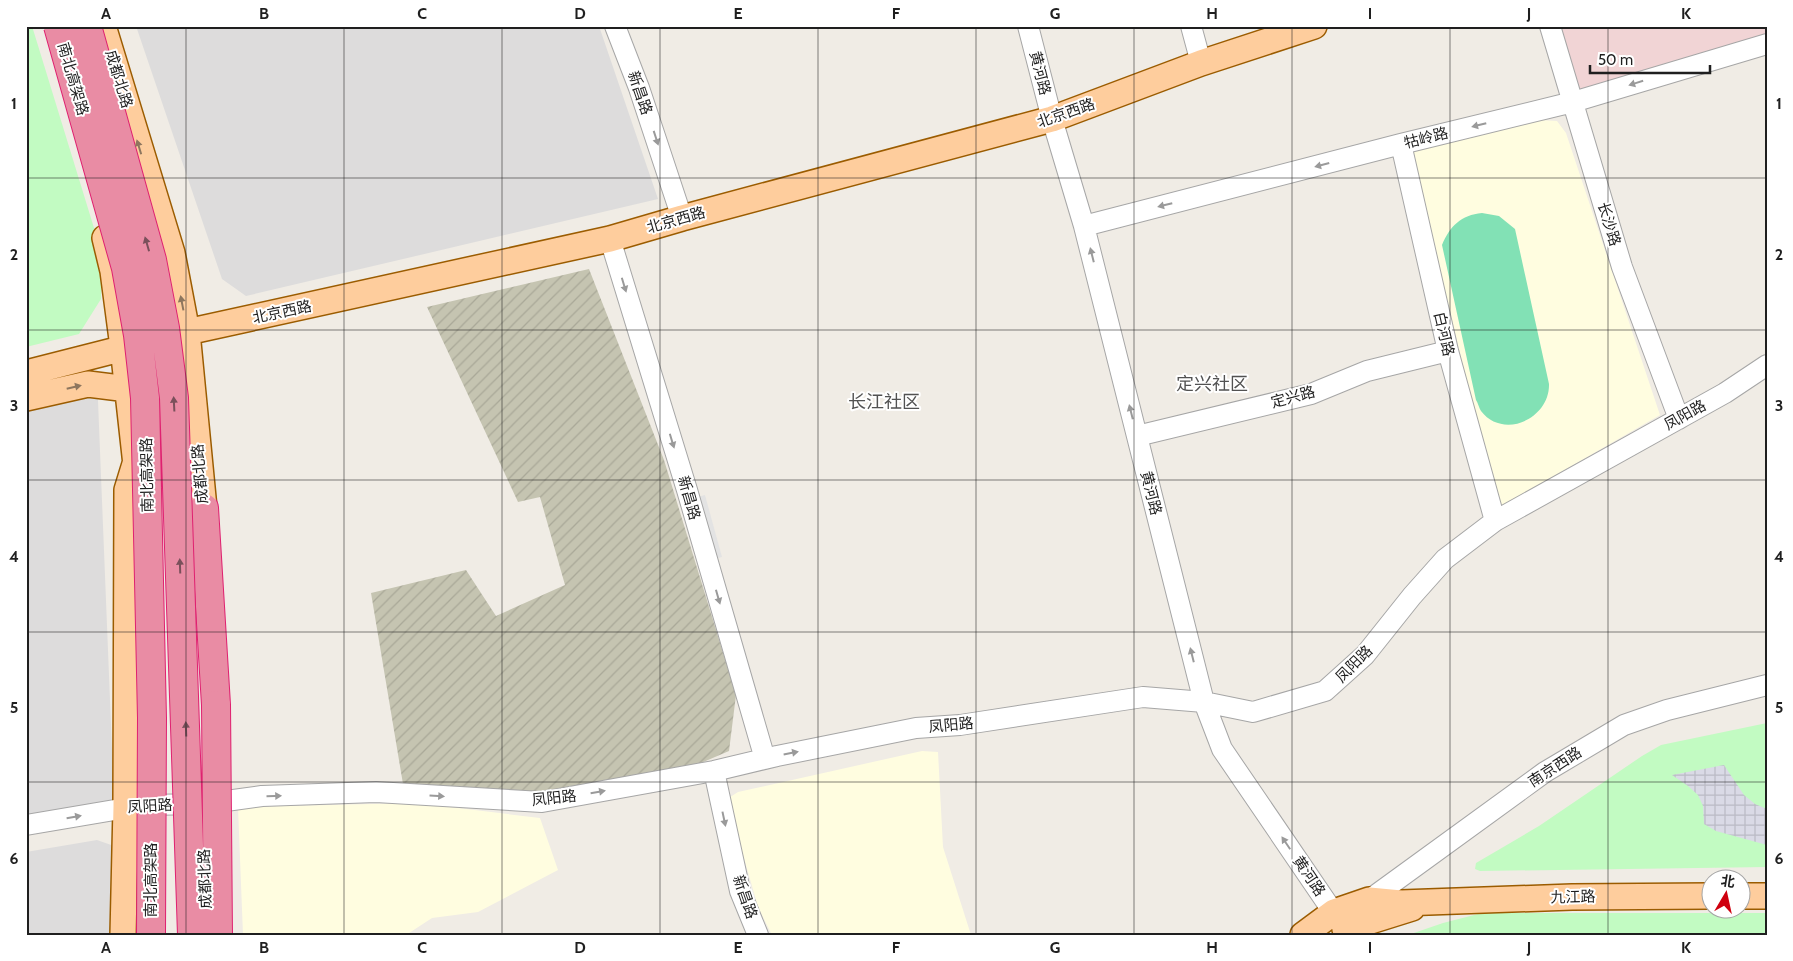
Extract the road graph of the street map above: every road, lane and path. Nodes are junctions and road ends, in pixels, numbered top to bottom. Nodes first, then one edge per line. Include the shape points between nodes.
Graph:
1 (44, 26) edge
2 (58, 26) edge
3 (87, 26) edge
4 (103, 26) edge
5 (615, 26) edge
6 (1028, 26) edge
7 (1191, 26) edge
8 (1314, 26) edge
9 (1550, 26) edge
10 (1767, 44) edge
11 (1200, 63) junction
12 (1573, 102) junction
13 (1052, 119) junction
14 (1401, 144) junction
15 (682, 218) junction
16 (1084, 226) junction
17 (610, 239) junction
18 (187, 332) junction
19 (124, 348) junction
20 (1448, 352) junction
21 (1767, 365) edge
22 (26, 373) edge
23 (128, 389) junction
24 (26, 398) edge
25 (1678, 419) junction
26 (1137, 436) junction
27 (135, 464) junction
28 (204, 508) junction
29 (1495, 522) junction
30 (1767, 685) edge
31 (1204, 702) junction
32 (764, 759) junction
33 (714, 772) junction
34 (215, 803) junction
35 (135, 806) junction
36 (26, 825) edge
37 (204, 869) junction
38 (228, 887) junction
39 (1700, 896) edge
40 (1750, 896) edge
41 (1767, 896) edge
42 (1369, 900) junction
43 (1436, 900) junction
44 (1339, 925) edge
45 (123, 935) edge
46 (133, 935) edge
47 (143, 935) edge
48 (151, 935) edge
49 (192, 935) edge
50 (206, 935) edge
51 (218, 935) edge
52 (230, 935) edge
53 (758, 935) edge
54 (1303, 935) edge

1 - 19 main road via 99,213
2 - 48 highway, 南北高架路, bridge via 126,268 145,398 152,718
49 -> 3 highway, 南北高架路, bridge via 174,398 152,260
18 -> 4 main road, 成都北路 via 172,254
5 -> 15 street, 新昌路
6 - 13 street, 黄河路
7 - 11 street
8 - 11 main road, 北京西路
9 - 12 street, 长沙路
10 -> 12 street, 牯岭路
11 - 13 main road, 北京西路
12 -> 14 street, 牯岭路
12 - 25 street, 长沙路 via 1622,267
13 - 15 main road, 北京西路
13 - 16 street, 黄河路
14 -> 16 street, 牯岭路
14 - 20 street, 白河路
15 - 17 main road, 北京西路
26 -> 16 street, 黄河路
17 - 18 main road, 北京西路
17 -> 32 street, 新昌路 via 687,490
18 - 19 main road, 北京西路
18 - 28 main road, 成都北路
19 - 22 main road, 北京西路
19 - 23 main road
20 - 26 street, 定兴路 via 1367,371 1311,394
20 - 29 street, 白河路
21 - 25 street, 凤阳路
24 -> 23 main road via 88,384
23 - 27 main road
25 - 29 street, 凤阳路
31 -> 26 street, 黄河路
27 - 35 main road via 127,490
27 - 46 highway via 137,602
28 - 34 main road, 成都北路 via 225,652
28 - 51 highway, bridge via 216,705
29 - 31 street, 凤阳路 via 1445,559 1365,656 1325,692 1253,712
30 - 42 street, 南京西路 via 1667,710 1624,725 1545,772
32 -> 31 street, 凤阳路 via 916,728 960,725 1142,698
44 -> 31 street, 黄河路 via 1222,749
32 - 33 street, 凤阳路
34 -> 33 street, 凤阳路 via 262,796 376,792 542,802
33 -> 53 street, 新昌路 via 740,891
34 - 35 street, 凤阳路
34 - 37 main road, 成都北路
34 - 38 main road
36 -> 35 street, 凤阳路
35 - 45 main road
35 - 47 main road
37 - 38 main road
37 - 50 main road, 成都北路
38 - 52 main road
39 - 43 main road, 九江路
40 - 41 main road
42 - 43 main road, 九江路 via 1401,903
42 - 44 main road, 南京西路
43 - 44 main road, 九江路
44 - 54 main road, 南京西路

